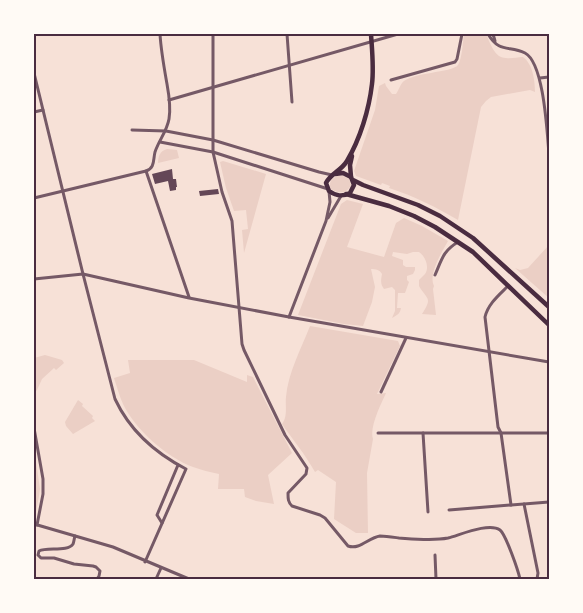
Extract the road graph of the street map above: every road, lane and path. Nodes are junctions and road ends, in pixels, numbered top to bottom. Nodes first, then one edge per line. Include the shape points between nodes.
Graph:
1 (160, 34) edge
2 (213, 34) edge
3 (287, 34) edge
4 (370, 34) edge
5 (398, 34) edge
6 (462, 34) edge
7 (488, 34) edge
8 (494, 34) edge
9 (371, 41) junction
10 (495, 42) junction
11 (289, 65) junction
12 (34, 73) edge
13 (549, 77) edge
14 (540, 78) junction
15 (391, 80) dead end
16 (213, 87) junction
17 (169, 100) junction
18 (292, 102) dead end
19 (43, 110) junction
20 (34, 112) edge
21 (132, 130) dead end
22 (166, 131) junction
23 (213, 140) junction
24 (160, 142) junction
25 (213, 152) junction
26 (352, 152) junction
27 (549, 154) edge
28 (146, 171) junction
29 (334, 174) junction
30 (352, 179) junction
31 (328, 190) junction
32 (63, 191) junction
33 (344, 195) junction
34 (34, 198) edge
35 (326, 220) junction
36 (458, 241) junction
37 (83, 274) junction
38 (435, 275) dead end
39 (34, 279) edge
40 (508, 286) junction
41 (189, 298) junction
42 (542, 301) junction
43 (549, 303) edge
44 (239, 307) junction
45 (549, 307) edge
46 (288, 317) junction
47 (549, 324) edge
48 (406, 338) junction
49 (489, 352) junction
50 (549, 363) edge
51 (381, 392) dead end
52 (34, 428) edge
53 (378, 433) dead end
54 (423, 433) junction
55 (501, 433) junction
56 (549, 433) edge
57 (178, 465) junction
58 (549, 502) edge
59 (524, 504) junction
60 (511, 505) junction
61 (449, 510) dead end
62 (428, 512) dead end
63 (162, 523) junction
64 (35, 524) edge
65 (75, 536) junction
66 (435, 555) dead end
67 (146, 562) junction
68 (161, 568) junction
69 (97, 579) edge
70 (156, 579) edge
71 (189, 579) edge
72 (436, 579) edge
73 (520, 579) edge
74 (537, 579) edge

1 - 17 street
2 - 16 street
3 - 11 street
4 - 9 main road
5 - 9 street
6 - 15 street via 455,62
7 - 10 street
8 - 10 street
9 - 11 street
9 - 26 main road via 373,83 364,122
10 - 14 street via 502,48 528,56
11 - 16 street
11 - 18 street
12 - 19 street
13 - 14 street
14 - 27 street
16 - 17 street
16 - 23 street
17 - 22 street via 170,119
19 - 20 street
19 - 32 street
21 - 22 street
22 - 23 street
22 - 24 street
23 - 25 street
23 - 29 street
24 - 25 street
24 - 28 street via 152,167
25 - 31 street
25 - 44 street via 232,221
26 - 29 main road via 346,164
26 - 30 main road
28 - 32 street
28 - 41 street
29 - 30 main road via 343,173
29 - 31 main road via 327,181
30 - 33 main road via 353,188
30 - 42 main road via 440,216 473,238
31 - 33 main road
31 - 35 street via 330,202
32 - 34 street
32 - 37 street
33 - 35 street
33 - 36 main road via 414,216
35 - 46 street
36 - 38 street via 446,251
36 - 40 main road
37 - 39 street
37 - 41 street
37 - 57 street via 119,408 148,444
40 - 47 main road
40 - 49 street via 486,311
41 - 44 street
42 - 43 street
42 - 45 main road
44 - 46 street
44 - 73 street via 244,350 285,435 307,468 306,474 288,493 292,506 325,518 352,548 378,536 445,538 482,528 497,529 509,546
46 - 48 street
48 - 49 street
48 - 51 street
49 - 50 street
49 - 55 street
52 - 64 street via 43,478 43,494
53 - 54 street
54 - 55 street
54 - 62 street
55 - 56 street
55 - 60 street
57 - 63 street via 157,515
57 - 63 street via 186,469
58 - 59 street
59 - 60 street
59 - 74 street
60 - 61 street
63 - 67 street
64 - 65 street
65 - 67 street via 113,547
65 - 69 street via 73,545 44,549 38,555 96,567 100,571
66 - 72 street
67 - 68 street
68 - 70 street
68 - 71 street

